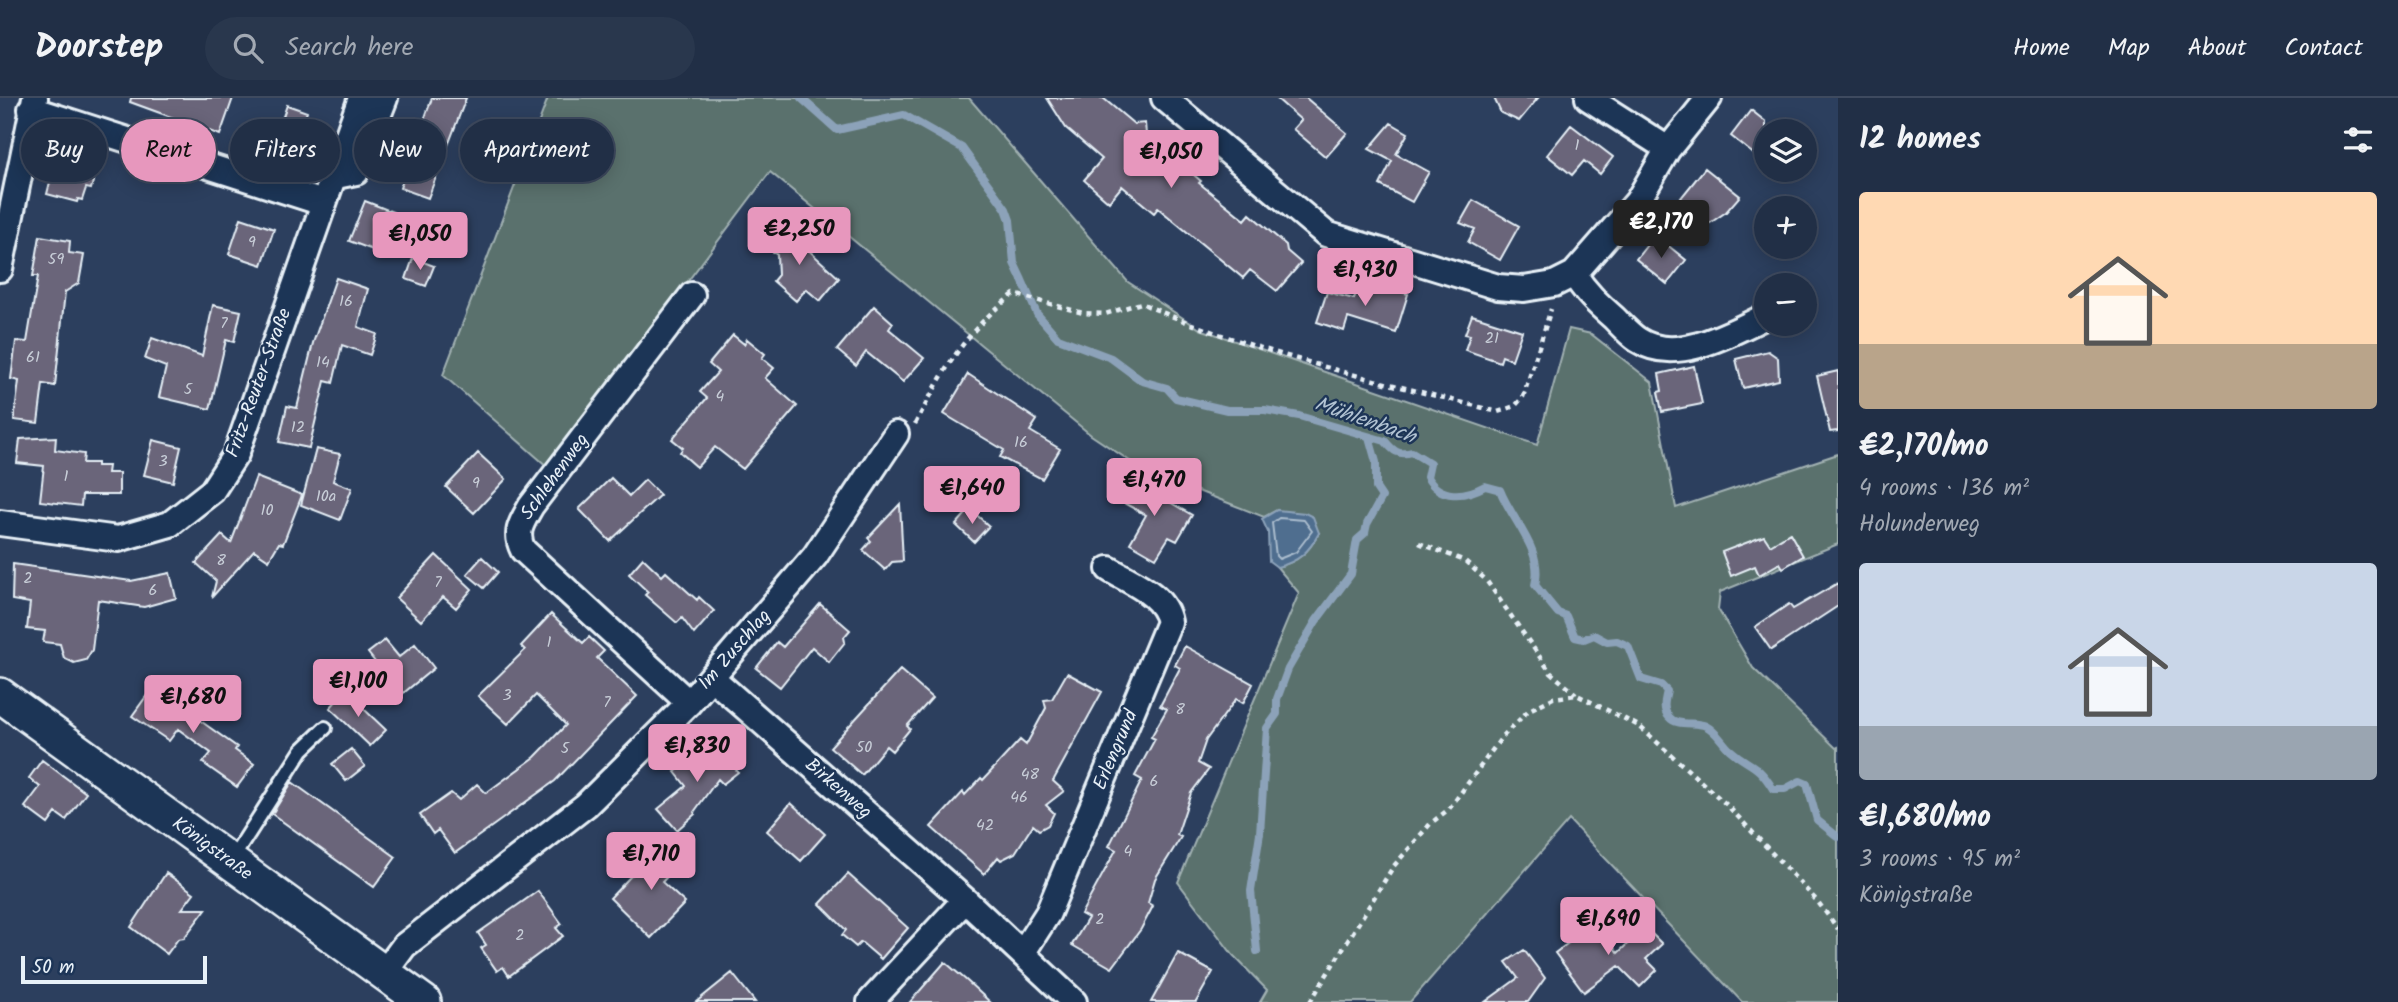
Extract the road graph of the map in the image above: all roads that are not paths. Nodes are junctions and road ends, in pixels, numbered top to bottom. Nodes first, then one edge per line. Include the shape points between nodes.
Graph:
1 (360, 98) edge
2 (386, 98) edge
3 (1164, 98) edge
4 (1588, 98) edge
5 (1709, 98) edge
6 (33, 104) edge
7 (1668, 149) junction
8 (340, 152) edge
9 (340, 175) edge
10 (329, 182) edge
11 (323, 203) junction
12 (0, 269) edge
13 (1564, 279) junction
14 (692, 295) dead end
15 (1754, 322) edge
16 (896, 434) road end
17 (0, 523) edge
18 (1109, 569) dead end
19 (712, 678) junction
20 (0, 695) edge
21 (689, 703) junction
22 (325, 728) dead end
23 (230, 862) junction
24 (965, 900) junction
25 (1023, 952) junction
26 (384, 973) junction
27 (424, 1002) edge
28 (870, 1002) edge
29 (1074, 1002) edge

1 - 8 street, Fritz-Reuter-Straße
2 - 9 street via 356,172
3 - 13 street via 1326,234 1498,287 1524,289
4 - 7 street
5 - 7 street
6 - 11 street
6 - 12 street
7 - 13 street via 1637,202
10 - 11 street, Fritz-Reuter-Straße
11 - 17 street, Fritz-Reuter-Straße via 236,454 212,491 170,524 118,539
13 - 15 street via 1651,346 1670,349 1718,340
14 - 21 street, Schlehenweg via 531,506 518,539 523,550
16 - 19 street, Im Zuschlag via 816,556
18 - 25 street, Erlengrund via 1159,599 1167,608 1169,622 1048,913
19 - 21 street, Im Zuschlag
19 - 24 street, Birkenweg
20 - 23 main road, Königstraße
21 - 26 street, Im Zuschlag via 586,805 404,946
22 - 23 lane via 302,750
23 - 26 main road, Königstraße
24 - 25 street, Birkenweg
24 - 28 street
25 - 29 street, Birkenweg
26 - 27 main road, Königstraße

